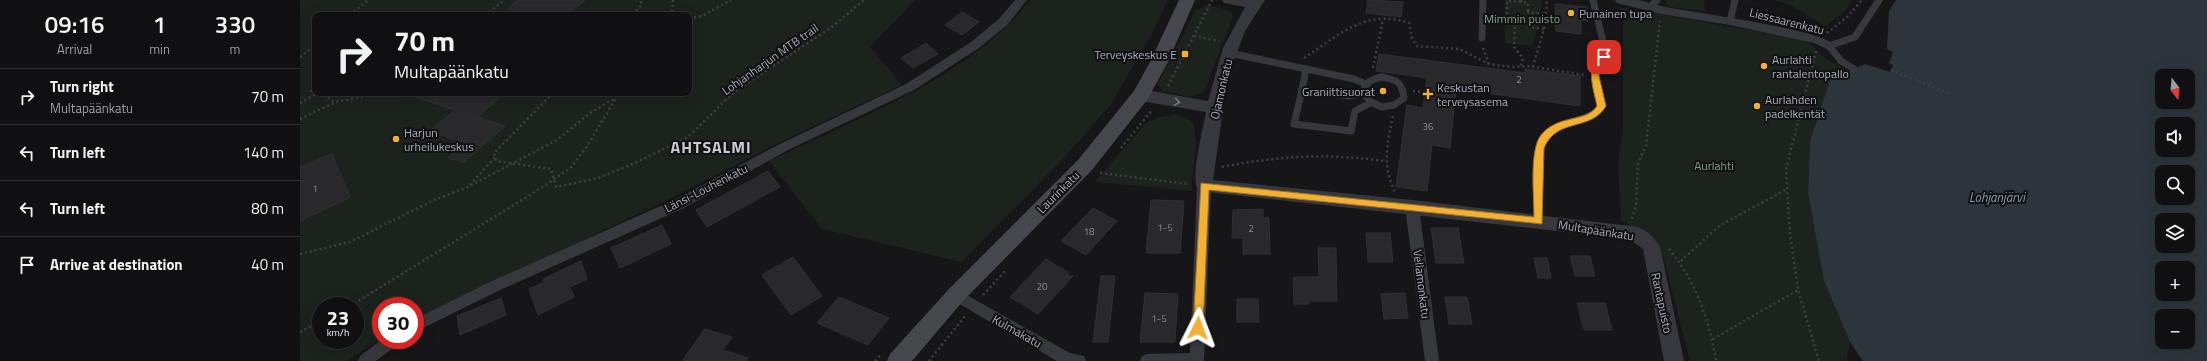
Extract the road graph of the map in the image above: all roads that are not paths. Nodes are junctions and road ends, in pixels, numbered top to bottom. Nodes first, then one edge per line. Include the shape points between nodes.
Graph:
1 (1021, 0) edge
2 (1187, 0) edge
3 (1229, 0) edge
4 (1483, 0) edge
5 (1593, 0) edge
6 (1621, 0) edge
7 (1735, 0) edge
8 (1879, 0) edge
9 (1256, 2) edge
10 (1656, 6) edge
11 (1730, 21) junction
12 (1482, 38) road end
13 (1829, 46) junction
14 (1229, 53) junction
15 (1306, 68) junction
16 (1854, 69) dead end
17 (1366, 84) junction
18 (1302, 90) junction
19 (1363, 93) junction
20 (1141, 95) junction
21 (1370, 103) junction
22 (1215, 108) junction
23 (1204, 182) junction
24 (1412, 207) junction
25 (1539, 222) junction
26 (1659, 247) joint
27 (956, 295) junction
28 (424, 322) edge
29 (380, 349) edge
30 (1197, 360) edge
31 (365, 361) edge
32 (898, 361) edge
33 (1079, 361) edge
34 (1147, 361) edge
35 (1432, 361) edge
36 (1674, 361) edge

1 - 28 street, Länsi-Louhenkatu via 1003,22 975,45 910,87 784,147 679,204 495,286
2 - 20 main road, Laurinkatu
3 - 9 street
4 - 12 lane
5 - 25 lane via 1605,50 1595,76 1602,106 1590,117 1565,123 1544,137 1540,148
6 - 10 street, Liessaarenkatu
7 - 11 lane
8 - 13 lane via 1855,37
9 - 14 street, Ojamonkatu via 1238,28
10 - 11 street, Liessaarenkatu
11 - 13 street, Liessaarenkatu via 1817,40
13 - 16 lane via 1841,61
14 - 15 lane
14 - 22 street, Ojamonkatu
15 - 17 lane
15 - 18 lane
17 - 19 lane
17 - 21 lane via 1376,78 1389,78 1400,84 1405,93 1401,102 1390,107
18 - 19 lane via 1349,96
18 - 21 lane via 1294,124 1351,132 1356,111
19 - 21 lane
20 -> 22 street
20 - 27 main road, Laurinkatu via 1085,165
22 - 23 street, Ojamonkatu
23 - 24 street, Multapäänkatu
23 - 30 street
24 - 25 street, Multapäänkatu
24 - 35 street, Vellamonkatu
25 - 26 street, Multapäänkatu via 1632,232
26 - 36 street, Rantapuisto
27 - 32 main road, Laurinkatu
27 - 33 street, Kulmakatu via 1067,359
29 - 31 street
30 - 34 street

